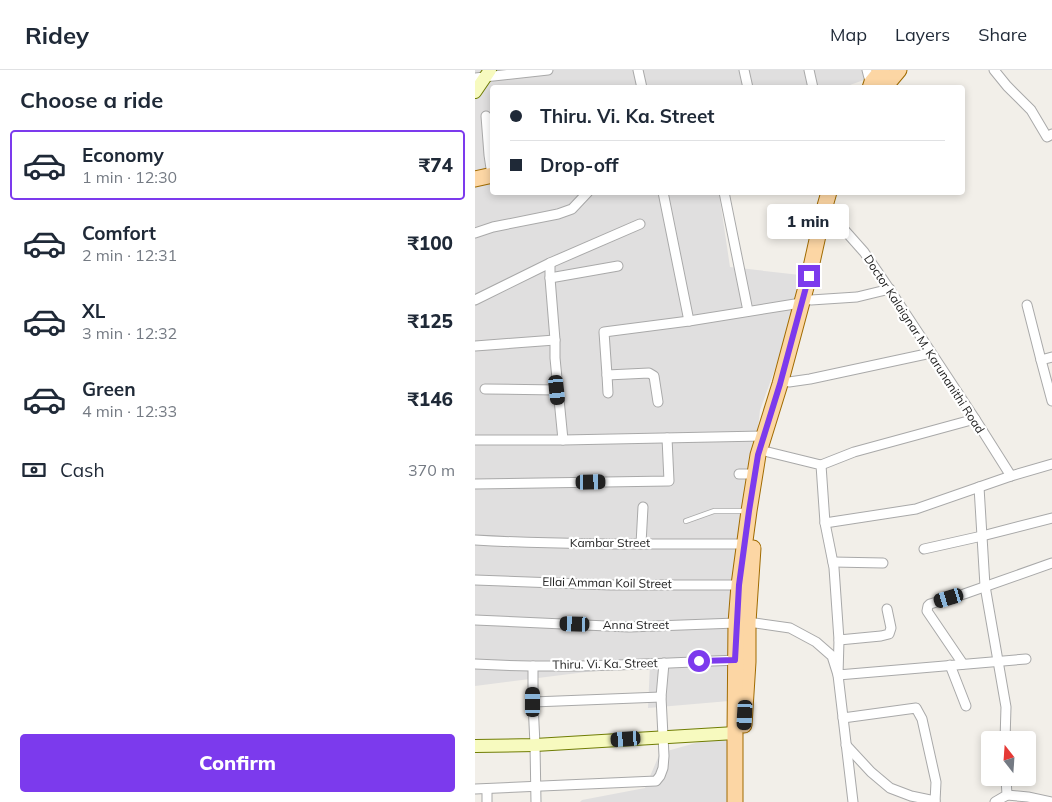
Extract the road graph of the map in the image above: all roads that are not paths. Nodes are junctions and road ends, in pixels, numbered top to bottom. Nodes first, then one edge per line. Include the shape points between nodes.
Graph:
1 (548, 70) edge
2 (638, 70) edge
3 (745, 70) edge
4 (809, 70) edge
5 (882, 70) edge
6 (899, 70) edge
7 (994, 70) edge
8 (482, 74) edge
9 (873, 82) edge
10 (641, 85) edge
11 (747, 85) edge
12 (812, 85) edge
13 (475, 92) edge
14 (486, 116) dead end
15 (1052, 134) edge
16 (490, 162) edge
17 (490, 175) edge
18 (475, 179) edge
19 (585, 195) edge
20 (664, 195) edge
21 (725, 195) edge
22 (829, 195) edge
23 (837, 195) edge
24 (827, 214) junction
25 (640, 224) dead end
26 (475, 232) edge
27 (550, 263) junction
28 (618, 266) dead end
29 (550, 278) junction
30 (890, 290) junction
31 (475, 300) edge
32 (806, 301) junction
33 (1027, 306) dead end
34 (748, 311) junction
35 (689, 321) junction
36 (555, 340) junction
37 (475, 346) edge
38 (931, 353) junction
39 (1052, 357) edge
40 (1041, 360) junction
41 (607, 375) junction
42 (789, 382) junction
43 (485, 389) dead end
44 (557, 390) junction
45 (608, 393) dead end
46 (1052, 401) edge
47 (658, 402) dead end
48 (975, 419) junction
49 (763, 436) junction
50 (667, 438) junction
51 (475, 440) edge
52 (563, 440) junction
53 (768, 452) junction
54 (1052, 464) edge
55 (821, 465) junction
56 (739, 474) dead end
57 (755, 474) junction
58 (1011, 476) junction
59 (475, 484) edge
60 (979, 487) junction
61 (643, 507) dead end
62 (749, 511) junction
63 (1052, 518) edge
64 (686, 521) dead end
65 (825, 523) junction
66 (982, 536) junction
67 (475, 540) edge
68 (641, 544) junction
69 (745, 544) junction
70 (924, 549) dead end
71 (833, 562) junction
72 (883, 563) dead end
73 (1052, 563) edge
74 (475, 580) edge
75 (739, 585) junction
76 (985, 586) junction
77 (887, 609) dead end
78 (475, 620) edge
79 (742, 623) junction
80 (839, 640) junction
81 (1026, 659) dead end
82 (735, 660) junction
83 (998, 661) junction
84 (664, 663) junction
85 (475, 664) edge
86 (963, 664) junction
87 (950, 665) junction
88 (533, 666) junction
89 (838, 675) junction
90 (661, 697) junction
91 (533, 702) junction
92 (966, 706) dead end
93 (843, 718) junction
94 (1005, 731) edge
95 (735, 733) junction
96 (662, 737) junction
97 (535, 745) junction
98 (845, 745) junction
99 (475, 746) edge
100 (535, 786) junction
101 (1006, 786) edge
102 (487, 788) junction
103 (475, 789) edge
104 (1007, 795) junction
105 (487, 802) edge
106 (536, 802) edge
107 (735, 802) edge
108 (745, 802) edge
109 (853, 802) edge
110 (935, 802) edge
111 (995, 802) edge
112 (1052, 802) edge

1 - 8 street
2 - 10 street
3 - 11 street
4 - 12 street
5 - 9 main road
6 - 9 main road
7 - 15 street via 1031,110 1047,137
8 - 13 street
14 - 16 street
17 - 18 main road
19 - 26 street via 572,209 558,214
20 - 35 street
21 - 34 street
22 - 24 main road
23 - 24 main road
24 - 30 street, Doctor Kalaignar M. Karunanithi Road via 864,252
24 - 32 main road via 809,276
25 - 27 street
27 - 29 street
27 - 31 street
28 - 29 street
29 - 36 street
30 - 32 street via 857,297
30 - 38 street, Doctor Kalaignar M. Karunanithi Road
32 - 34 street
32 - 42 main road
32 - 49 main road
33 - 40 street
34 - 35 street
35 - 41 street via 604,332
36 - 37 street
36 - 44 street
38 - 42 street
38 - 48 street, Doctor Kalaignar M. Karunanithi Road
39 - 40 street
40 - 46 street
41 - 45 street
41 - 47 street via 649,373 654,376
42 - 53 main road
43 - 44 street
44 - 52 street
48 - 55 street via 853,452
48 - 58 street, Doctor Kalaignar M. Karunanithi Road
49 - 50 street
49 - 57 main road
50 - 52 street
50 - 59 street via 669,481
51 - 52 street
53 - 55 street
53 - 79 main road
54 - 58 street
55 - 65 street
56 - 57 street
57 - 62 main road
58 - 60 street
60 - 65 street via 916,509
60 - 66 street
61 - 68 street
62 - 64 lane via 714,511
62 - 69 main road
63 - 66 street
65 - 71 street
66 - 70 street
66 - 76 street
67 - 68 street, Kambar Street
68 - 69 street, Kambar Street
69 - 75 main road
71 - 72 street
71 - 80 street
73 - 76 street
74 - 75 street, Ellai Amman Koil Street
75 - 79 main road
76 - 83 street
76 - 86 street via 928,606 927,611
77 - 80 street via 889,634
78 - 79 street, Anna Street via 629,627
79 - 82 main road
79 - 89 street, Anna Street via 790,628 816,642 832,656
79 - 108 main road via 748,662
80 - 89 street
81 - 83 street
82 - 84 street, Thiru. Vi. Ka. Street
82 - 95 main road
83 - 86 street
83 - 94 street via 1006,706
84 - 88 street, Thiru. Vi. Ka. Street
84 - 90 street
85 - 88 street, Thiru. Vi. Ka. Street
86 - 87 street
87 - 89 street
87 - 92 street
88 - 91 street
89 - 93 street
90 - 91 street
90 - 96 street
91 - 97 street
93 - 98 street
93 - 110 street via 916,708 936,782
95 - 96 street
95 - 107 main road
96 - 97 street
96 - 100 street via 663,768 655,781
97 - 99 street
97 - 100 street
98 - 109 street
98 - 110 street via 891,788
100 - 102 street
100 - 106 street
101 - 104 street
102 - 103 street
102 - 105 street
104 - 111 street
104 - 112 street

